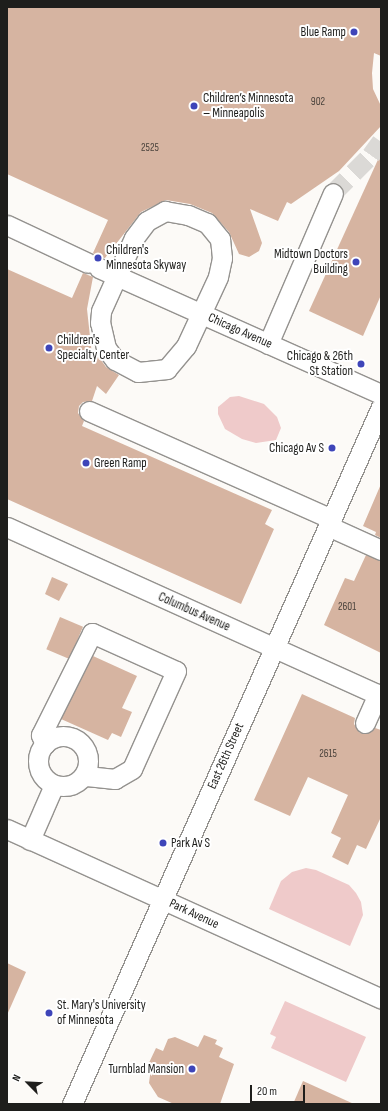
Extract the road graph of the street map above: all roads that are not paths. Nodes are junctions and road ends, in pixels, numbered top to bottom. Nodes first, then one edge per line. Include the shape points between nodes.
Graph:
1 (333, 192) tunnel mouth
2 (7, 225) edge
3 (116, 276) junction
4 (201, 313) junction
5 (268, 344) junction
6 (381, 394) edge
7 (381, 407) edge
8 (89, 411) dead end
9 (330, 523) junction
10 (7, 527) edge
11 (381, 550) edge
12 (274, 648) junction
13 (379, 695) edge
14 (365, 723) dead end
15 (46, 744) junction
16 (84, 776) junction
17 (54, 785) junction
18 (7, 829) edge
19 (30, 840) junction
20 (162, 900) junction
21 (381, 999) edge
22 (72, 1104) edge

1 - 5 street
2 - 3 street, Chicago Avenue
3 - 4 street, Chicago Avenue
3 - 4 street via 101,311 100,323 106,348 115,360 125,367 138,372 167,369 186,346
3 - 4 street via 134,238 147,221 165,211 188,215 207,223 220,239 222,258 218,277
4 - 5 street, Chicago Avenue
5 - 6 street, Chicago Avenue
7 - 9 street, East 26th Street
8 - 9 street
9 - 11 street
9 - 12 street, East 26th Street
10 - 12 street, Columbus Avenue
12 - 13 street, Columbus Avenue
12 - 20 street, East 26th Street
13 - 14 street
15 - 16 street via 60,737 76,740 82,745 88,760
15 - 16 street via 41,735 92,633 176,671 132,769 115,779
15 - 17 street via 41,751 39,767 42,774
16 - 17 street via 71,785
17 - 19 street
18 - 19 street, Park Avenue
19 - 20 street, Park Avenue
20 - 21 street, Park Avenue
20 - 22 street, East 26th Street

